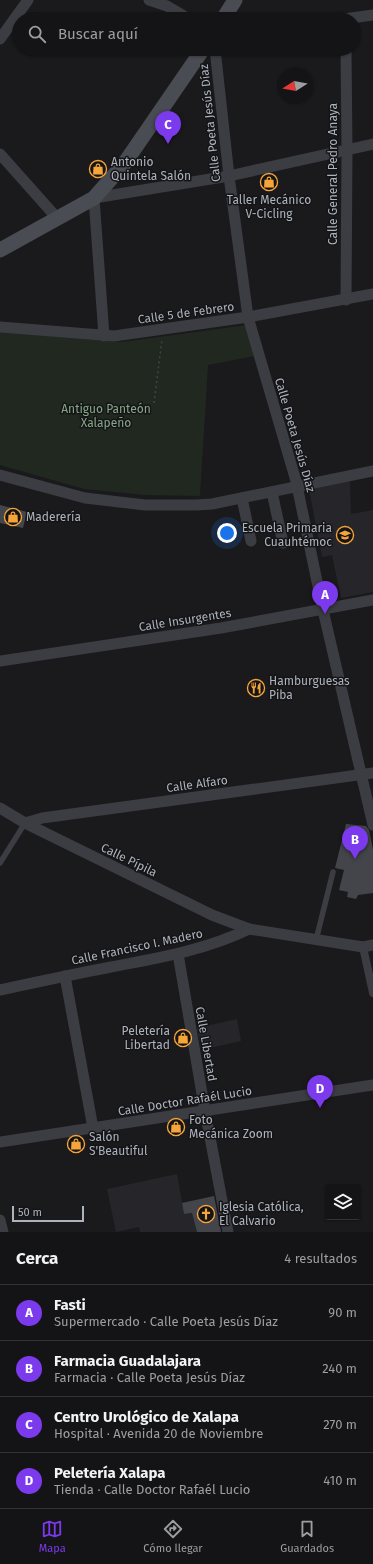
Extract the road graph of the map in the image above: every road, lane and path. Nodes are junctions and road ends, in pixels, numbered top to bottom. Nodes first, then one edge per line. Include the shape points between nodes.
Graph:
1 (28, 0) edge
2 (150, 0) edge
3 (235, 0) edge
4 (19, 12) edge
5 (177, 12) edge
6 (227, 12) edge
7 (373, 15) edge
8 (361, 17) edge
9 (12, 22) edge
10 (0, 39) edge
11 (198, 56) edge
12 (216, 56) edge
13 (346, 56) edge
14 (373, 144) edge
15 (347, 150) junction
16 (0, 154) edge
17 (229, 176) junction
18 (94, 198) junction
19 (56, 218) junction
20 (0, 250) edge
21 (373, 294) edge
22 (346, 300) junction
23 (248, 317) junction
24 (0, 327) edge
25 (162, 329) junction
26 (104, 336) junction
27 (154, 403) dead end
28 (373, 471) edge
29 (0, 475) edge
30 (272, 492) junction
31 (242, 498) junction
32 (251, 541) dead end
33 (283, 543) dead end
34 (373, 600) edge
35 (323, 610) junction
36 (0, 661) edge
37 (367, 774) edge
38 (0, 808) edge
39 (25, 823) junction
40 (373, 824) edge
41 (0, 863) edge
42 (333, 872) dead end
43 (250, 929) junction
44 (316, 940) junction
45 (368, 946) edge
46 (178, 954) junction
47 (65, 976) junction
48 (0, 990) edge
49 (373, 993) edge
50 (373, 1085) edge
51 (205, 1111) junction
52 (93, 1128) junction
53 (0, 1142) edge
54 (0, 1220) edge
55 (3, 1232) edge
56 (228, 1232) edge

1 - 4 street
2 - 5 street
3 - 6 main road
7 - 8 street
9 - 10 street
11 - 18 main road via 124,164
12 - 17 street, Calle Poeta Jesús Díaz
13 - 15 street, Calle General Pedro Anaya
14 - 15 street
15 - 17 street
15 - 22 street, Calle General Pedro Anaya
16 - 19 street
17 - 18 street
17 - 23 street, Calle Poeta Jesús Díaz
18 - 19 main road
18 - 26 street
19 - 20 main road
21 - 22 street, Calle 5 de Febrero
22 - 23 street, Calle 5 de Febrero
23 - 25 street, Calle 5 de Febrero
23 - 35 street, Calle Poeta Jesús Díaz via 296,481
24 - 26 street, Calle 5 de Febrero
25 - 26 street, Calle 5 de Febrero
25 - 27 path
28 - 30 street
29 - 31 street via 85,498 145,505 197,505
30 - 31 street
30 - 33 street
31 - 32 street
34 - 35 street, Calle Insurgentes
35 - 36 street, Calle Insurgentes
35 - 37 street, Calle Poeta Jesús Díaz
37 - 39 street, Calle Alfaro via 42,818
37 - 40 street, Calle Poeta Jesús Díaz
38 - 39 street, Calle Pípila
39 - 41 lane
39 - 43 street, Calle Pípila via 212,915
42 - 44 lane
43 - 44 street
43 - 46 street, Calle Francisco I. Madero via 230,939
44 - 45 street
45 - 49 street
46 - 47 street, Calle Francisco I. Madero
46 - 51 street, Calle Libertad
47 - 48 street, Calle Francisco I. Madero
47 - 52 street
50 - 51 street, Calle Doctor Rafaél Lucio
51 - 52 street, Calle Doctor Rafaél Lucio
51 - 56 street, Calle Libertad
52 - 53 street, Calle Doctor Rafaél Lucio
54 - 55 street

